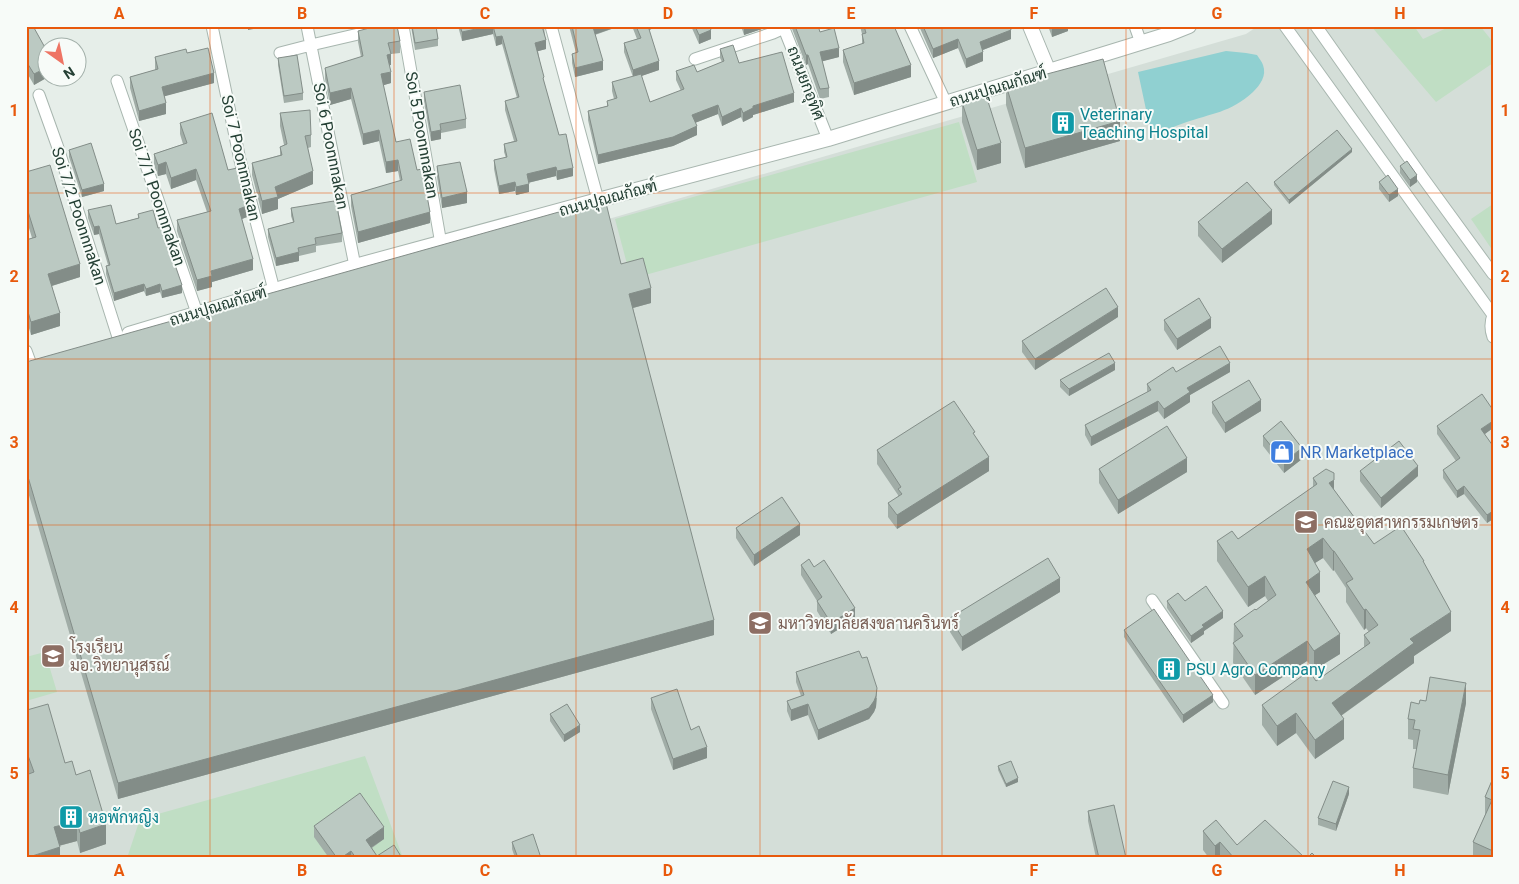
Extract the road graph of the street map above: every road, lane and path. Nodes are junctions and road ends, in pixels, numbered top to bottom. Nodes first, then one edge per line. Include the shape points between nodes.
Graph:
1 (212, 26) edge
2 (307, 26) edge
3 (392, 26) edge
4 (403, 26) edge
5 (551, 26) edge
6 (910, 26) edge
7 (1030, 26) edge
8 (1135, 26) edge
9 (1189, 26) edge
10 (1285, 26) edge
11 (1316, 26) edge
12 (784, 27) edge
13 (1141, 43) junction
14 (311, 45) junction
15 (280, 53) dead end
16 (695, 59) dead end
17 (1049, 72) junction
18 (118, 81) dead end
19 (39, 95) dead end
20 (946, 103) junction
21 (828, 139) junction
22 (598, 200) junction
23 (441, 244) junction
24 (355, 266) junction
25 (1493, 274) edge
26 (274, 290) junction
27 (197, 313) junction
28 (1493, 315) edge
29 (1493, 337) edge
30 (113, 338) joint
31 (45, 358) edge
32 (28, 359) edge
33 (1152, 600) dead end
34 (1223, 703) dead end

1 - 26 street, Soi 7 Poonnnakan via 240,160
2 - 14 street, Soi 6 Poonnnakan
3 - 14 street
4 - 23 street, Soi 5 Poonnnakan
5 - 22 street
6 - 20 street
7 - 17 street
8 - 13 street
9 - 13 street, ถนนปุณณกัณฑ์
10 - 28 street
11 - 25 street
12 - 16 street
12 - 21 street, ถนนยกอุทิศ
13 - 17 street, ถนนปุณณกัณฑ์
14 - 15 street
14 - 24 street, Soi 6 Poonnnakan
17 - 20 street, ถนนปุณณกัณฑ์
18 - 27 street, Soi 7/1 Poonnnakan
19 - 30 street, Soi 7/2 Poonnnakan via 57,145
20 - 21 street, ถนนปุณณกัณฑ์
21 - 22 street, ถนนปุณณกัณฑ์
22 - 23 street, ถนนปุณณกัณฑ์
23 - 24 street, ถนนปุณณกัณฑ์
24 - 26 street, ถนนปุณณกัณฑ์
26 - 27 street, ถนนปุณณกัณฑ์
27 - 30 street, ถนนปุณณกัณฑ์
28 - 29 street via 1490,329
31 - 32 street
33 - 34 street

